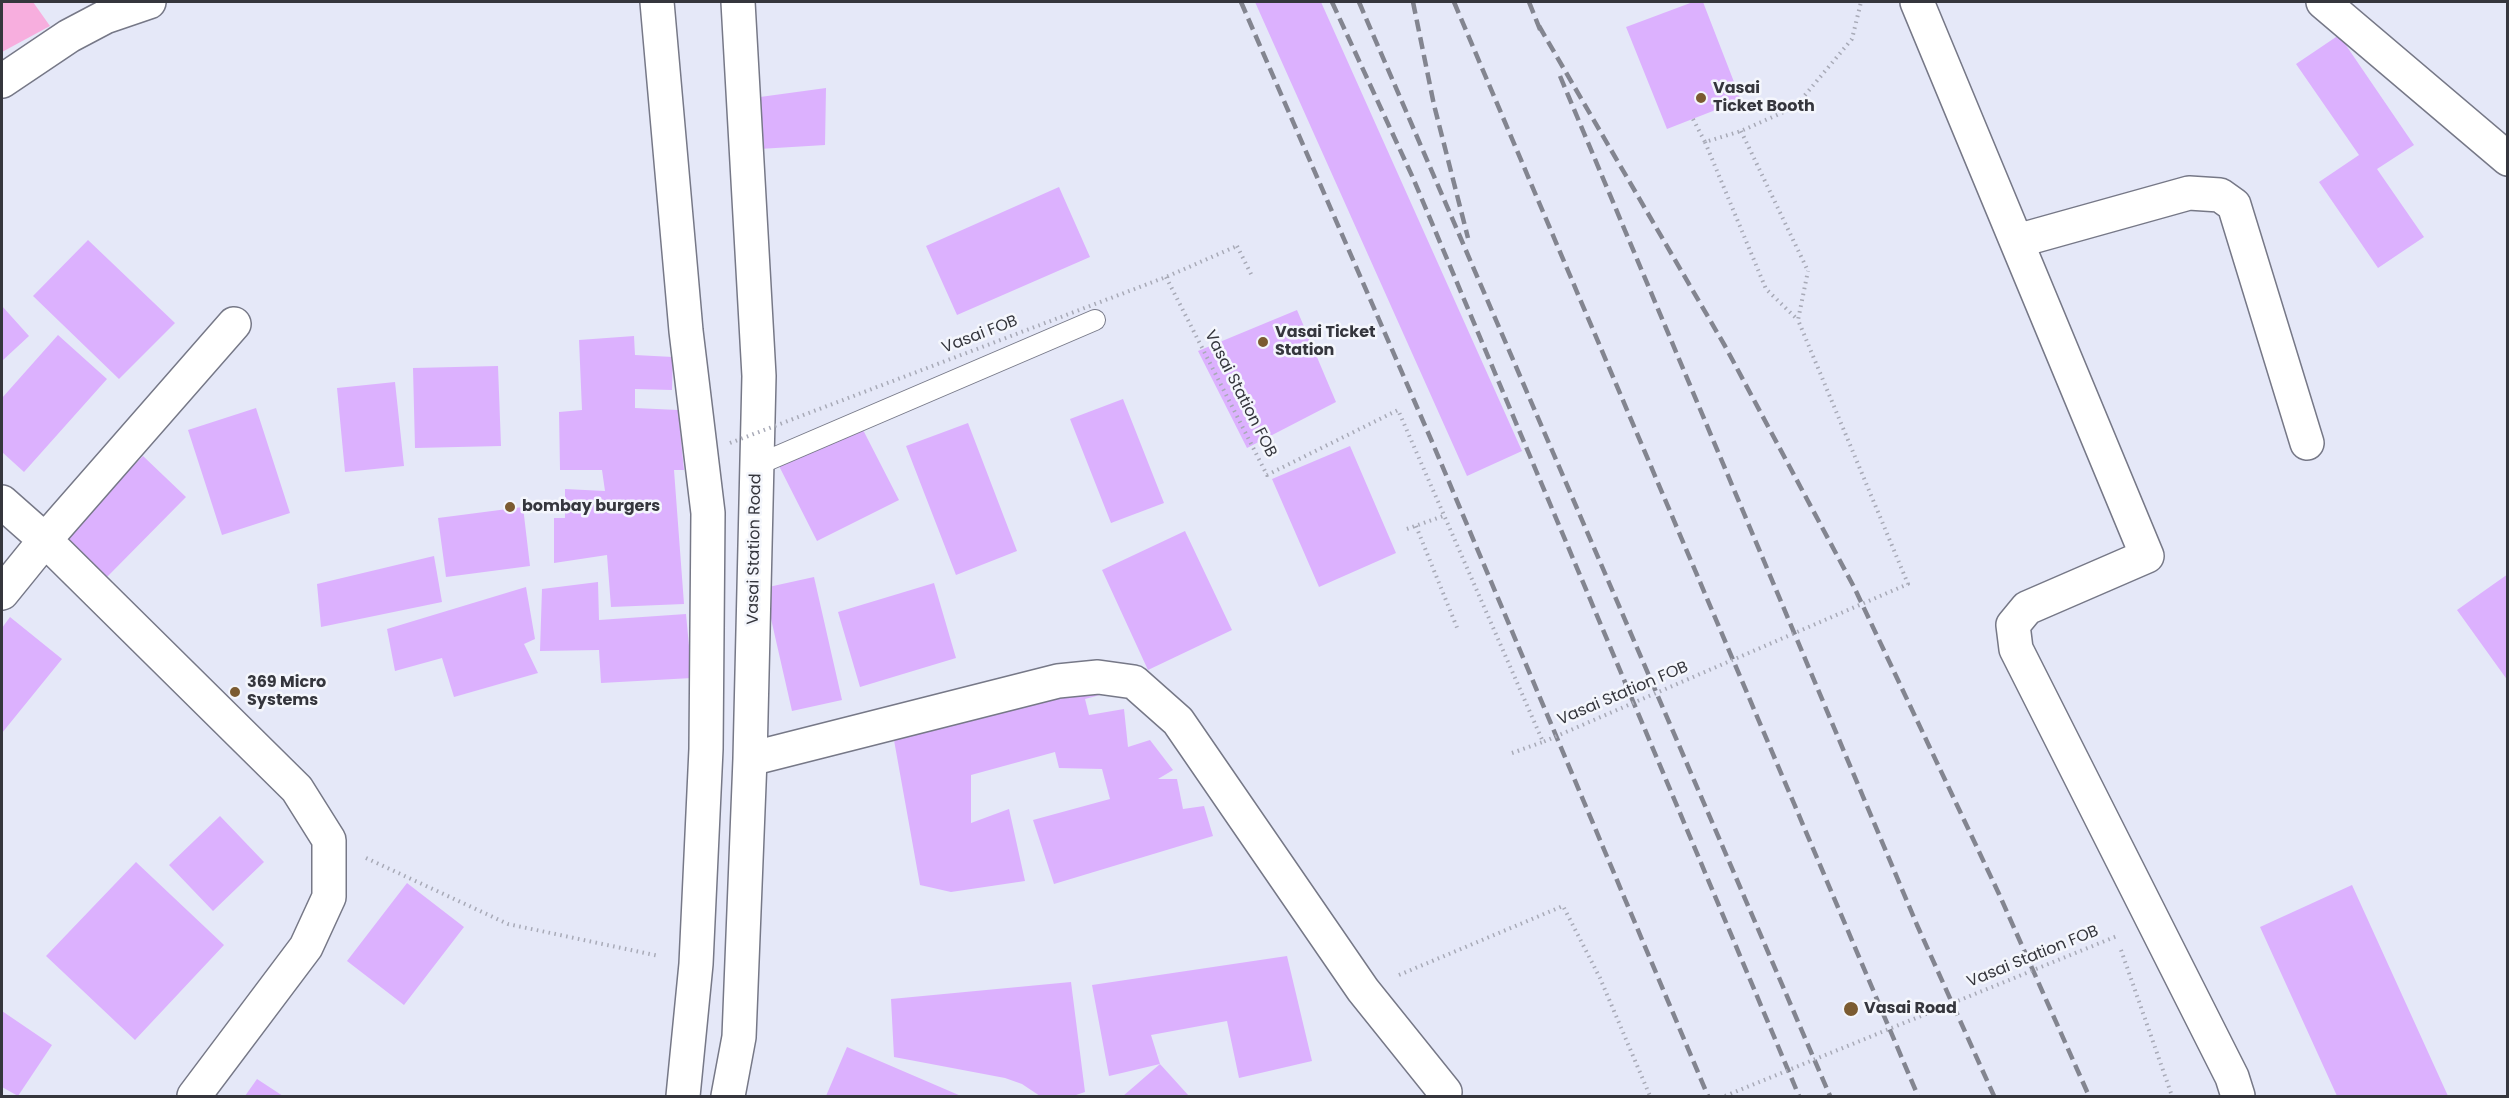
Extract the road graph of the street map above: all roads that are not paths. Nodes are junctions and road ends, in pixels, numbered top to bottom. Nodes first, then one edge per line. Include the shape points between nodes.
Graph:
1 (149, 2) edge
2 (657, 2) edge
3 (738, 2) edge
4 (1917, 2) edge
5 (2323, 2) edge
6 (2, 81) edge
7 (2508, 159) edge
8 (2017, 241) junction
9 (1095, 320) dead end
10 (234, 324) dead end
11 (2307, 443) dead end
12 (757, 465) junction
13 (2, 502) edge
14 (45, 540) junction
15 (2, 593) edge
16 (750, 759) junction
17 (1445, 1092) dead end
18 (194, 1096) edge
19 (683, 1096) edge
20 (728, 1096) edge
21 (2238, 1096) edge

1 - 6 street via 105,17
2 - 19 street via 686,331 708,513 706,749 696,964
3 - 12 street, Vasai Station Road via 759,376
4 - 8 street
5 - 7 street
8 - 11 street via 2189,193 2220,195 2234,205
8 - 21 street via 2147,556 2027,608 2013,625 2016,649 2232,1077
9 - 12 lane
10 - 14 street
12 - 16 street, Vasai Station Road
13 - 14 street
14 - 15 street
14 - 18 street via 297,789 329,840 329,897 306,947
16 - 17 street via 1058,681 1098,677 1134,682 1178,721 1363,990
16 - 20 street, Vasai Station Road via 739,1037

